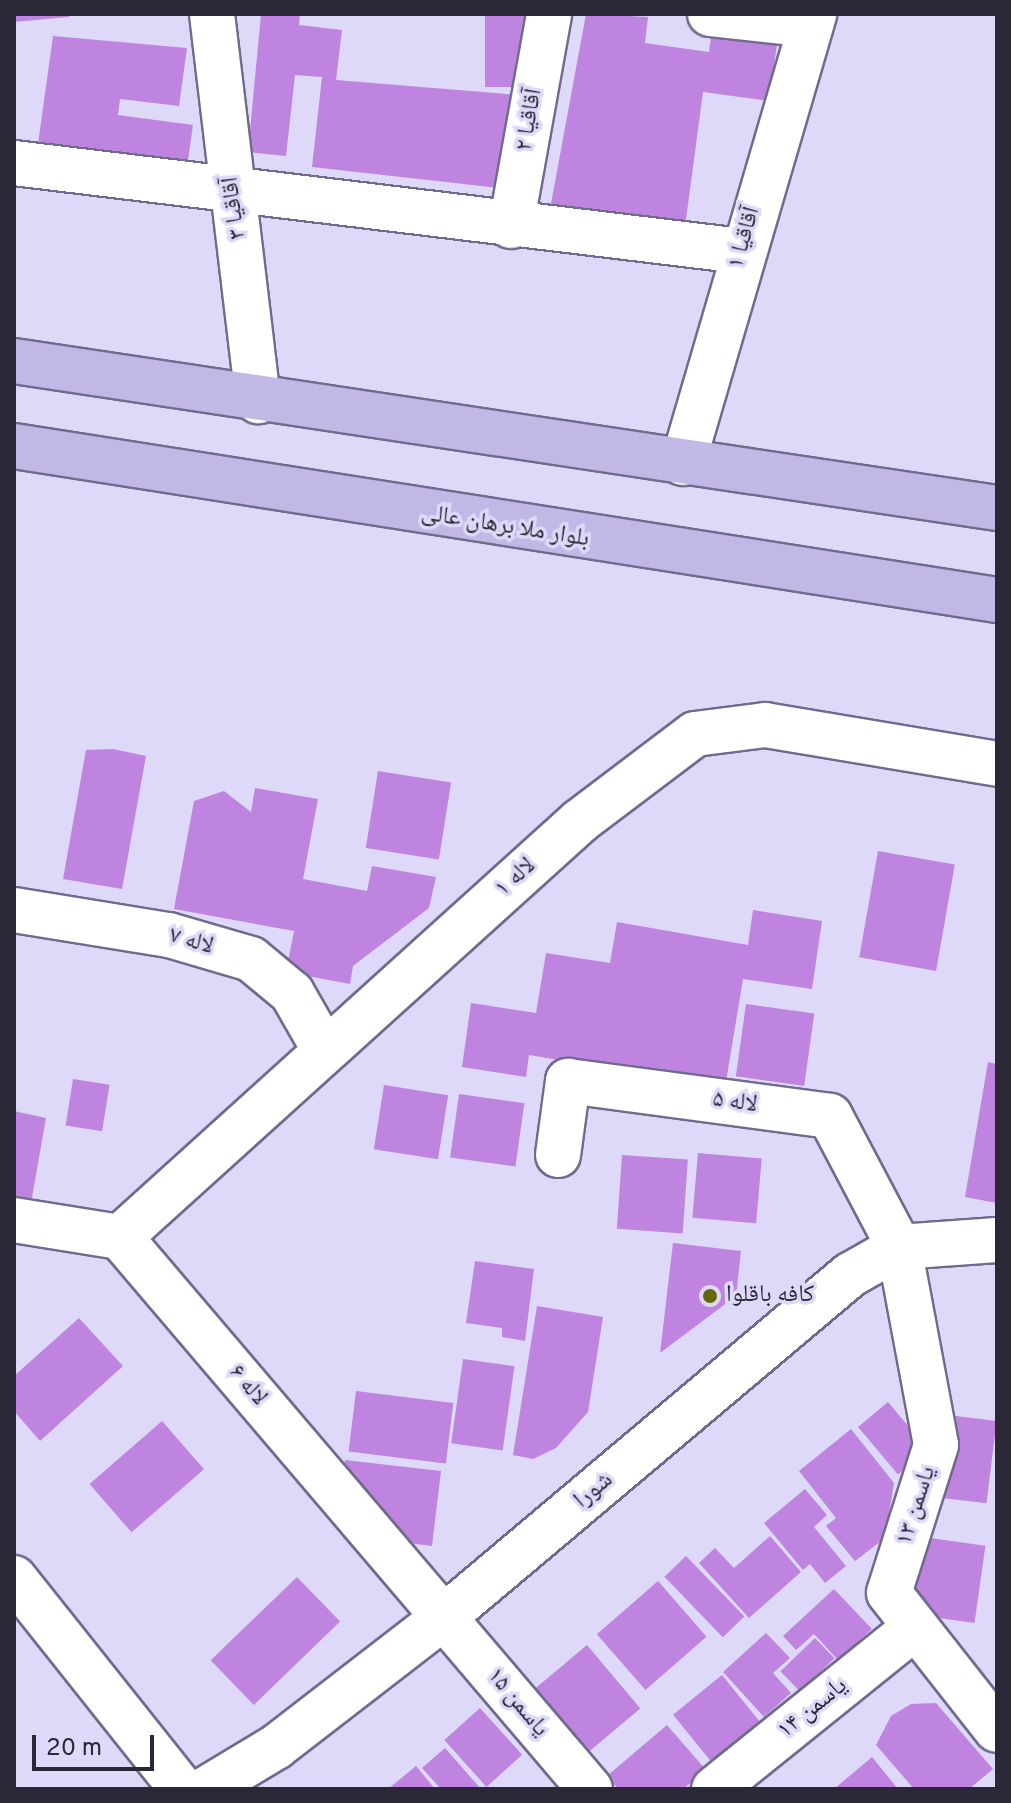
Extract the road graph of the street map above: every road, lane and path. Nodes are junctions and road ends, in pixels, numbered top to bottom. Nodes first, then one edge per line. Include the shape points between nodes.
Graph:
1 (212, 14) edge
2 (549, 14) edge
3 (710, 14) edge
4 (812, 20) edge
5 (14, 163) edge
6 (233, 191) junction
7 (511, 226) junction
8 (741, 251) junction
9 (14, 361) edge
10 (258, 401) junction
11 (14, 446) edge
12 (683, 463) junction
13 (997, 508) edge
14 (997, 600) edge
15 (997, 764) edge
16 (14, 910) edge
17 (324, 1049) junction
18 (558, 1155) dead end
19 (14, 1220) edge
20 (120, 1237) junction
21 (997, 1240) edge
22 (899, 1247) junction
23 (14, 1578) edge
24 (444, 1617) junction
25 (913, 1629) junction
26 (997, 1730) edge
27 (569, 1782) edge
28 (182, 1789) edge
29 (206, 1789) edge
30 (714, 1789) edge

1 - 6 street, آقاقیا ۳
2 - 7 street, آقاقیا ۲
3 - 4 street
4 - 8 street, آقاقیا ۱
5 - 6 street
6 - 7 street
6 - 10 street, آقاقیا ۳
7 - 8 street
8 - 12 street, آقاقیا ۱
9 - 10 main road
10 - 12 main road
11 - 14 main road, بلوار ملا برهان عالی
12 - 13 main road
15 - 17 street, لاله ۱ via 765,725 695,734 580,821
16 - 17 street, لاله ۷ via 169,935 251,959 292,993
17 - 20 street, لاله ۱
18 - 22 street, لاله ۵ via 568,1081 830,1116
19 - 20 street
20 - 24 street, لاله ۶
21 - 22 street, شورا
22 - 24 street, شورا via 850,1275
22 - 25 street, یاسمن ۱۳ via 936,1445 889,1593
23 - 28 street
24 - 27 street, یاسمن ۱۵
24 - 29 street, شورا via 276,1747
25 - 26 street, یاسمن ۱۳
25 - 30 street, یاسمن ۱۴

